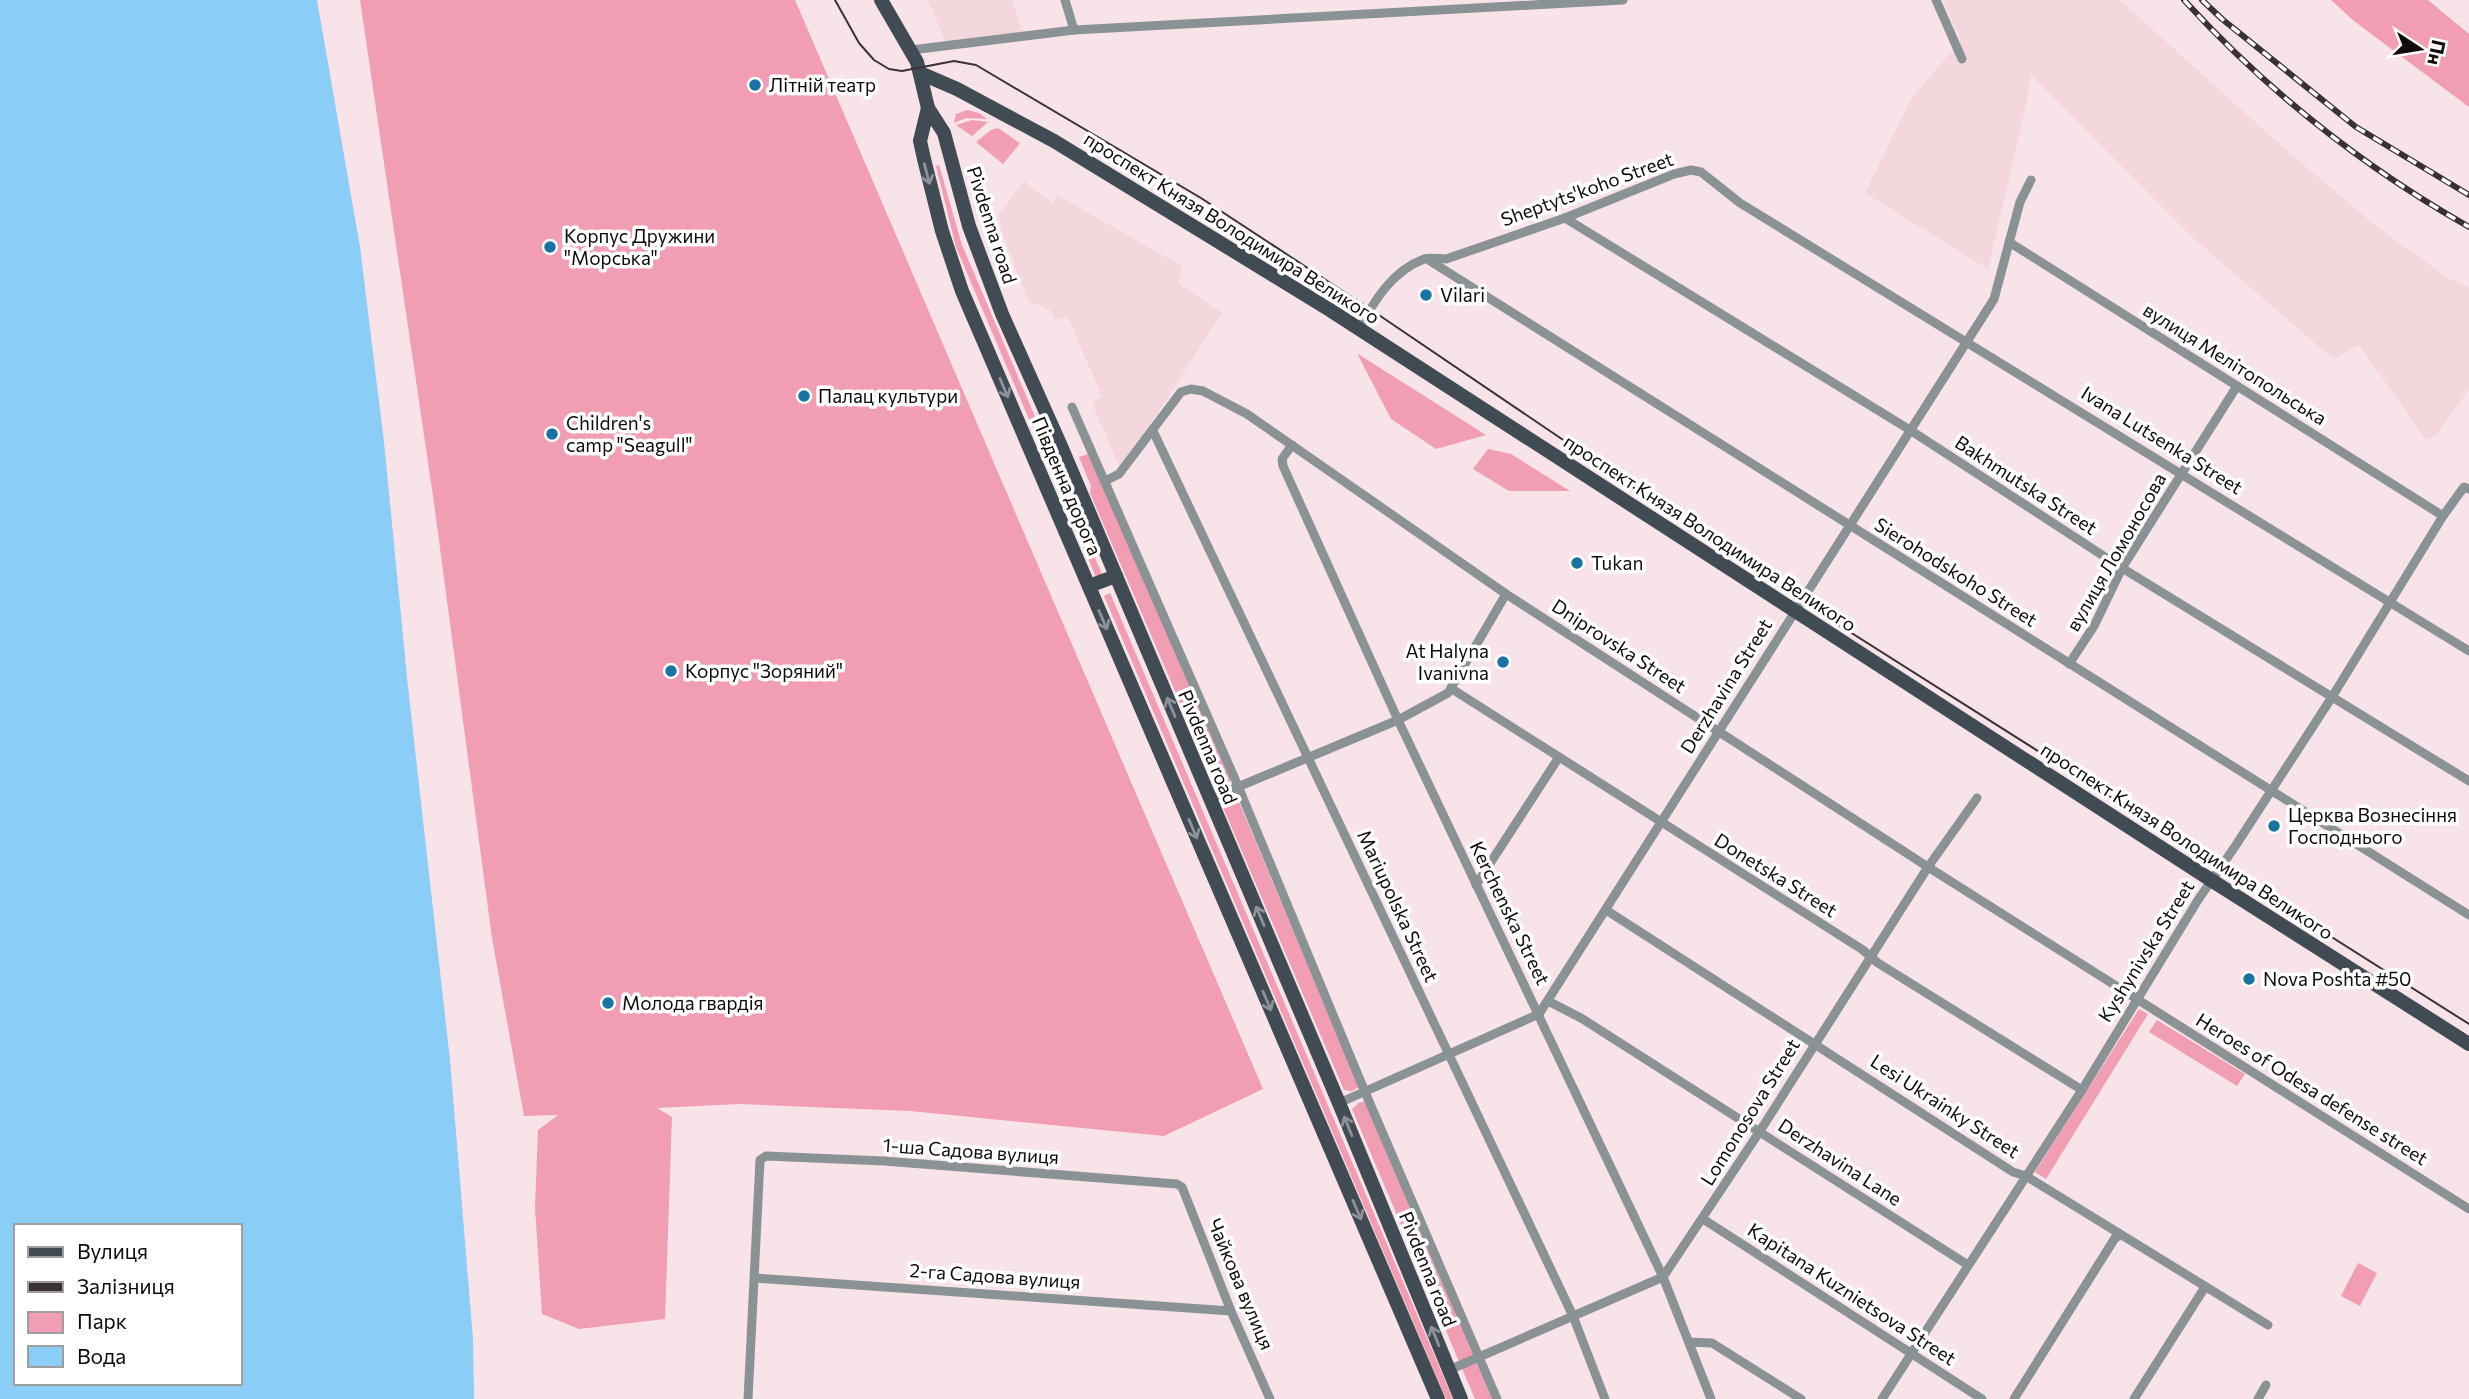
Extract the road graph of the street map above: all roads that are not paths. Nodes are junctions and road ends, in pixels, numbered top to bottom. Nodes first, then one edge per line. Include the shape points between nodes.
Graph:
1 (881, 0) edge
2 (1065, 0) edge
3 (1440, 0) edge
4 (1623, 0) edge
5 (1936, 0) edge
6 (1444, 11) junction
7 (1074, 30) junction
8 (911, 50) junction
9 (1962, 59) dead end
10 (920, 73) junction
11 (928, 108) junction
12 (2032, 180) dead end
13 (1565, 218) junction
14 (2009, 242) junction
15 (1426, 258) junction
16 (1836, 260) joint
17 (1360, 329) junction
18 (1967, 341) junction
19 (2237, 386) junction
20 (1072, 407) dead end
21 (1910, 430) junction
22 (1153, 431) junction
23 (1292, 445) junction
24 (2182, 473) junction
25 (1105, 481) junction
26 (2467, 488) edge
27 (2443, 516) junction
28 (1849, 525) junction
29 (2122, 568) junction
30 (1116, 576) junction
31 (1089, 586) junction
32 (1506, 594) junction
33 (2390, 603) junction
34 (1794, 611) junction
35 (2469, 651) edge
36 (2069, 664) junction
37 (1452, 689) junction
38 (2332, 697) junction
39 (1398, 720) junction
40 (1718, 730) junction
41 (1559, 757) junction
42 (1308, 758) junction
43 (2469, 781) edge
44 (1238, 786) junction
45 (2270, 791) junction
46 (1976, 798) dead end
47 (1209, 799) junction
48 (1661, 823) junction
49 (1928, 867) junction
50 (2211, 880) junction
51 (1476, 885) junction
52 (1606, 910) junction
53 (2469, 915) edge
54 (1871, 957) junction
55 (2137, 1000) junction
56 (1548, 1001) junction
57 (1539, 1014) junction
58 (1815, 1044) junction
59 (2469, 1044) edge
60 (1449, 1055) junction
61 (2082, 1090) junction
62 (1365, 1092) junction
63 (1339, 1102) junction
64 (1760, 1132) junction
65 (2026, 1176) junction
66 (1177, 1184) joint
67 (2469, 1209) edge
68 (1703, 1219) junction
69 (2121, 1235) junction
70 (1968, 1265) junction
71 (755, 1278) junction
72 (1663, 1278) junction
73 (2205, 1287) junction
74 (1231, 1311) junction
75 (1573, 1316) junction
76 (2268, 1325) dead end
77 (1689, 1342) junction
78 (1912, 1353) junction
79 (1480, 1357) junction
80 (1449, 1370) junction
81 (2266, 1385) dead end
82 (748, 1399) edge
83 (1270, 1399) edge
84 (1438, 1399) edge
85 (1461, 1399) edge
86 (1497, 1399) edge
87 (1605, 1399) edge
88 (1711, 1399) edge
89 (1801, 1399) edge
90 (1882, 1399) edge
91 (1982, 1399) edge
92 (2014, 1399) edge
93 (2134, 1399) edge
94 (2258, 1399) edge

1 - 8 main road
2 - 7 street
3 - 6 street
4 - 6 street
5 - 9 street
6 - 7 street
7 - 8 street
8 - 10 main road
10 - 11 main road
10 - 17 main road, проспект Князя Володимира Великого via 1054,141
11 - 30 main road, Pivdenna road via 944,133 969,226 1002,314
11 -> 31 main road, Південна дорога via 920,141 923,159 962,291
12 - 14 street, Derzhavina Street via 2020,202
13 - 15 street, Sheptyts'koho Street via 1446,259
13 - 16 street, Sheptyts'koho Street via 1674,174 1696,170 1740,203
13 - 21 street, Bakhmutska Street
14 - 18 street, Derzhavina Street via 1994,299
14 - 19 street, вулиця Мелітопольська
15 - 17 street, Sheptyts'koho Street via 1390,281
15 - 28 street, Sierohodskoho Street
16 - 18 street, Ivana Lutsenka Street
17 - 34 main road, проспект Князя Володимира Великого
18 - 21 street, Derzhavina Street
18 - 24 street, Ivana Lutsenka Street
19 - 24 street, вулиця Ломоносова
19 - 27 street, вулиця Мелітопольська
20 - 25 street
21 - 28 street, Derzhavina Street
21 - 29 street, Bakhmutska Street
22 - 23 street, Dniprovska Street via 1177,396 1191,389 1230,405
22 - 25 street via 1119,474
22 - 42 street, Mariupolska Street
23 - 32 street, Dniprovska Street
23 - 39 street, Kerchenska Street via 1282,459 1283,466
24 - 29 street, вулиця Ломоносова
24 - 33 street, Ivana Lutsenka Street
25 - 44 street
26 - 27 street, Kyshynivska Street
27 - 33 street, Kyshynivska Street
28 - 34 street, Derzhavina Street
28 - 36 street, Sierohodskoho Street
29 - 36 street, вулиця Ломоносова via 2094,626
29 - 38 street, Bakhmutska Street
30 - 31 main road
47 -> 30 main road, Pivdenna road
31 -> 84 main road, Південна дорога
32 - 37 street
32 - 40 street, Dniprovska Street
33 - 35 street, Ivana Lutsenka Street
33 - 38 street, Kyshynivska Street
34 - 40 street, Derzhavina Street
34 - 50 main road, проспект Князя Володимира Великого
36 - 45 street, Sierohodskoho Street
37 - 39 street
37 - 41 street, Donetska Street
38 - 43 street, Bakhmutska Street
38 - 45 street, Kyshynivska Street
39 - 42 street
39 - 51 street, Kerchenska Street
40 - 48 street, Derzhavina Street
40 - 49 street, Dniprovska Street
41 - 48 street, Donetska Street
41 - 51 street
42 - 44 street
42 - 60 street, Mariupolska Street
44 - 47 street
44 - 62 street
45 - 50 street, Kyshynivska Street
45 - 53 street, Sierohodskoho Street
46 - 49 street, Lomonosova Street
63 -> 47 main road, Pivdenna road
48 - 52 street, Derzhavina Street
48 - 54 street, Donetska Street
49 - 54 street, Lomonosova Street
49 - 55 street, Dniprovska Street
50 - 55 street, Kyshynivska Street
50 - 59 main road, проспект Князя Володимира Великого
51 - 57 street, Kerchenska Street
52 - 56 street, Derzhavina Street
52 - 58 street, Lesi Ukrainky Street
54 - 58 street, Lomonosova Street
54 - 61 street, Donetska Street
55 - 61 street, Kyshynivska Street
55 - 67 street, Heroes of Odesa defense street
56 - 57 street, Derzhavina Street
56 - 64 street, Derzhavina Lane
57 - 60 street
57 - 72 street, Kerchenska Street
58 - 64 street, Lomonosova Street
58 - 65 street, Lesi Ukrainky Street via 2013,1172
60 - 62 street
60 - 75 street, Mariupolska Street
61 - 65 street, Kyshynivska Street
62 - 63 street
62 - 79 street
80 -> 63 main road, Pivdenna road
64 - 68 street, Lomonosova Street
64 - 70 street, Derzhavina Lane
65 - 69 street, Lesi Ukrainky Street
65 - 70 street, Kyshynivska Street
66 - 71 street, 1-ша Садова вулиця via 884,1161 762,1157
66 - 74 street, Чайкова вулиця
68 - 72 street, Lomonosova Street
68 - 78 street, Kapitana Kuznietsova Street
69 - 73 street, Lesi Ukrainky Street
69 - 92 street
70 - 78 street, Kyshynivska Street
71 - 74 street, 2-га Садова вулиця
71 - 82 street
72 - 75 street
72 - 77 street, Kerchenska Street
73 - 76 street, Lesi Ukrainky Street
73 - 93 street
74 - 83 street, Чайкова вулиця
75 - 79 street
75 - 87 street, Mariupolska Street
77 - 88 street, Kerchenska Street
77 - 89 street via 1712,1343
78 - 90 street, Kyshynivska Street
78 - 91 street, Kapitana Kuznietsova Street
79 - 80 street
79 - 86 street
80 - 85 main road, Pivdenna road
81 - 94 street

